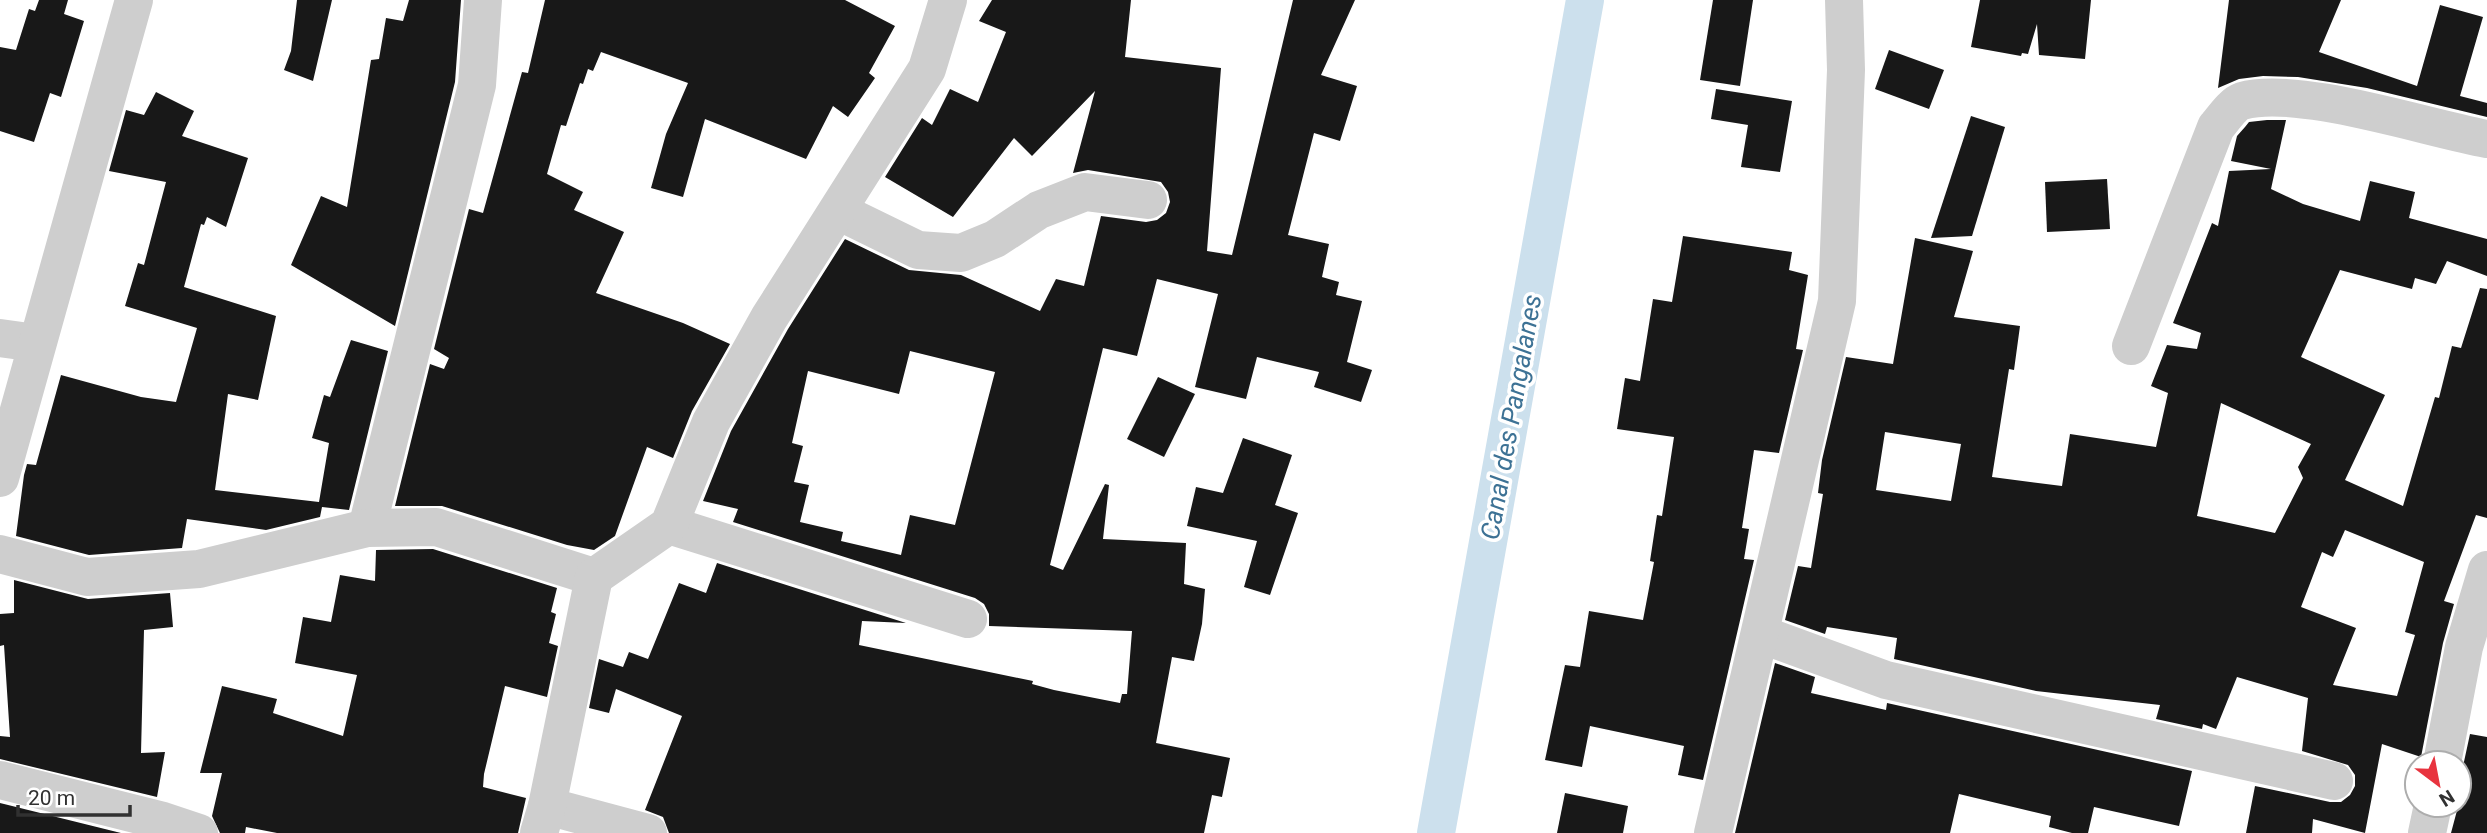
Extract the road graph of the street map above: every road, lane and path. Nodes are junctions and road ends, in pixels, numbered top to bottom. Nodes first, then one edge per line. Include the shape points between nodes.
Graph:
1 (134, 0) edge
2 (483, 0) edge
3 (948, 0) edge
4 (1844, 0) edge
5 (2487, 139) edge
6 (1148, 200) dead end
7 (838, 211) junction
8 (18, 340) edge
9 (2131, 346) dead end
10 (0, 478) edge
11 (669, 525) junction
12 (367, 528) junction
13 (0, 554) edge
14 (2487, 570) edge
15 (594, 577) junction
16 (968, 619) dead end
17 (1760, 634) junction
18 (2475, 647) edge
19 (2446, 749) edge
20 (0, 780) edge
21 (2334, 781) dead end
22 (543, 820) edge
23 (199, 833) edge
24 (648, 833) edge
25 (1713, 833) edge

1 - 8 street
2 - 12 street via 477,85
3 - 7 street via 927,69
4 - 17 street via 1846,70 1837,301
5 - 9 street via 2273,96 2239,101 2216,127
6 - 7 street via 1085,192 1040,210 995,239 961,253 918,250
7 - 11 street via 710,422
8 - 10 street
11 - 15 street
11 - 16 street
12 - 13 street via 199,569 87,577
12 - 15 street via 436,527
14 - 18 street
15 - 22 street
17 - 21 street via 1886,680
17 - 25 street
18 - 19 street
20 - 23 street
22 - 24 street

